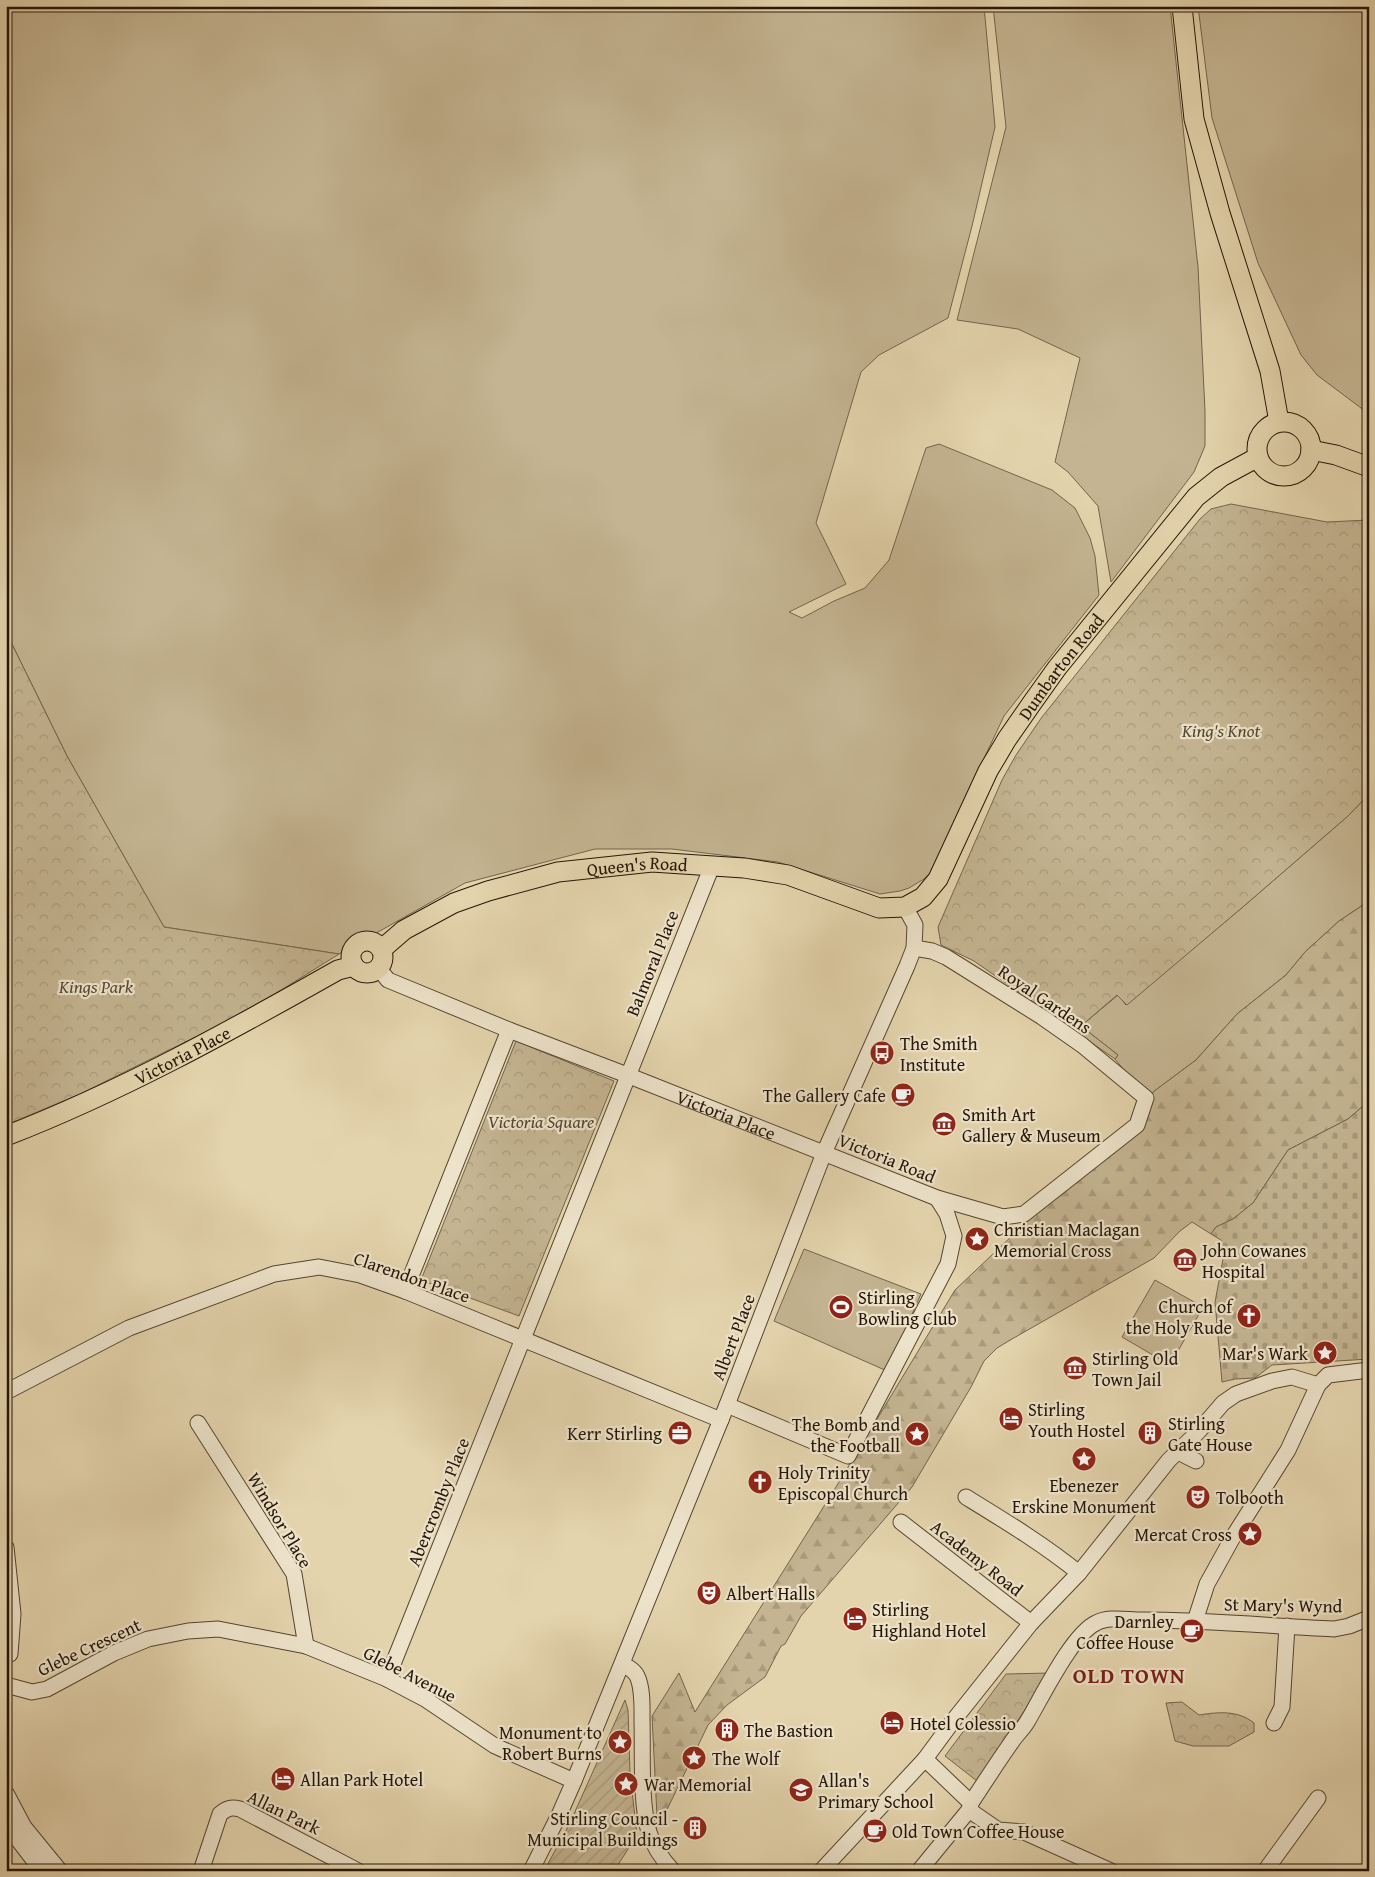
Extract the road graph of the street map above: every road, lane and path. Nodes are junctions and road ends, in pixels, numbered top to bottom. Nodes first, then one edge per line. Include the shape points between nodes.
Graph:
1 (1182, 6) edge
2 (1279, 422) junction
3 (1311, 450) junction
4 (1258, 457) junction
5 (1369, 467) edge
6 (712, 866) junction
7 (905, 907) junction
8 (914, 948) junction
9 (382, 949) junction
10 (354, 966) junction
11 (379, 969) junction
12 (509, 1030) junction
13 (627, 1074) junction
14 (1146, 1098) joint
15 (6, 1136) edge
16 (824, 1153) junction
17 (937, 1198) junction
18 (405, 1290) junction
19 (524, 1338) junction
20 (1369, 1370) edge
21 (1318, 1384) junction
22 (6, 1392) edge
23 (727, 1405) junction
24 (721, 1420) junction
25 (198, 1423) dead end
26 (1178, 1452) junction
27 (1196, 1461) dead end
28 (966, 1497) dead end
29 (901, 1522) dead end
30 (6, 1546) edge
31 (1078, 1573) junction
32 (1369, 1618) edge
33 (1195, 1620) junction
34 (1031, 1623) junction
35 (1287, 1626) junction
36 (306, 1646) junction
37 (10, 1654) dead end
38 (622, 1664) junction
39 (387, 1679) junction
40 (6, 1686) edge
41 (1274, 1723) dead end
42 (925, 1759) junction
43 (574, 1781) junction
44 (6, 1793) edge
45 (1318, 1798) dead end
46 (970, 1807) junction
47 (6, 1824) edge
48 (42, 1871) edge
49 (60, 1871) edge
50 (201, 1871) edge
51 (358, 1871) edge
52 (531, 1871) edge
53 (673, 1871) edge
54 (821, 1871) edge
55 (919, 1871) edge
56 (1111, 1871) edge
57 (1265, 1871) edge

1 - 2 main road via 1194,119 1270,371
2 - 3 main road via 1302,428
2 - 4 main road via 1271,425 1259,439
3 - 4 main road via 1304,467 1288,476 1272,474
3 - 5 main road
4 - 7 main road, Dumbarton Road via 1221,477 1196,497 1057,668 988,771 938,879 923,897
6 - 7 main road, Queen's Road via 788,876 874,907
6 - 9 main road, Queen's Road via 652,862 558,872 534,878 454,903 404,930
6 - 13 street, Balmoral Place
7 - 8 street, Albert Place via 915,925
8 - 14 street, Royal Gardens via 946,957 1042,1017
8 - 16 street, Albert Place
9 - 10 main road via 374,942 359,943 351,956
9 - 11 main road
10 - 11 main road via 366,973
10 - 15 main road, Victoria Place via 338,970 119,1089
11 - 12 street via 388,980
12 - 13 street
12 - 18 street
13 - 16 street, Victoria Place
13 - 19 street
14 - 17 street, Victoria Road via 1137,1125 1024,1214 1003,1216
16 - 17 street, Victoria Road
16 - 23 street, Albert Place
17 - 23 street via 947,1214 954,1236 948,1264 848,1456
18 - 19 street, Clarendon Place
18 - 22 street, Clarendon Place via 360,1275 318,1268 274,1274 129,1328
19 - 24 street, Clarendon Place
19 - 39 street, Abercromby Place
20 - 21 street via 1328,1375
21 - 26 street via 1292,1377 1236,1394 1223,1403
21 - 33 street via 1288,1450 1207,1584
23 - 24 street, Albert Place
24 - 38 street, Albert Place
25 - 36 street, Windsor Place via 294,1574
26 - 27 street
26 - 31 street
28 - 31 street via 1021,1530
29 - 34 street, Academy Road
30 - 37 street via 13,1614
31 - 34 street
32 - 35 street, St Mary's Wynd via 1334,1629
33 - 35 street, St Mary's Wynd
33 - 46 street, St Mary's Wynd via 1104,1620 1095,1623 1074,1646 1042,1693 1027,1723 1012,1740
34 - 42 street
35 - 41 street via 1282,1707
36 - 39 street, Glebe Avenue
36 - 40 street, Glebe Crescent via 218,1629 188,1631 148,1639 114,1653 47,1689 32,1692
38 - 43 street, Albert Place
38 - 53 street via 636,1674 639,1682 643,1782 649,1834
39 - 43 street, Glebe Avenue via 425,1699 495,1746
42 - 46 street
42 - 54 street
43 - 52 street
44 - 49 street via 24,1827
45 - 57 street
46 - 55 street, St Mary's Wynd
46 - 56 street via 998,1830 1024,1832
47 - 48 street
50 - 51 street, Allan Park via 220,1814 233,1807

